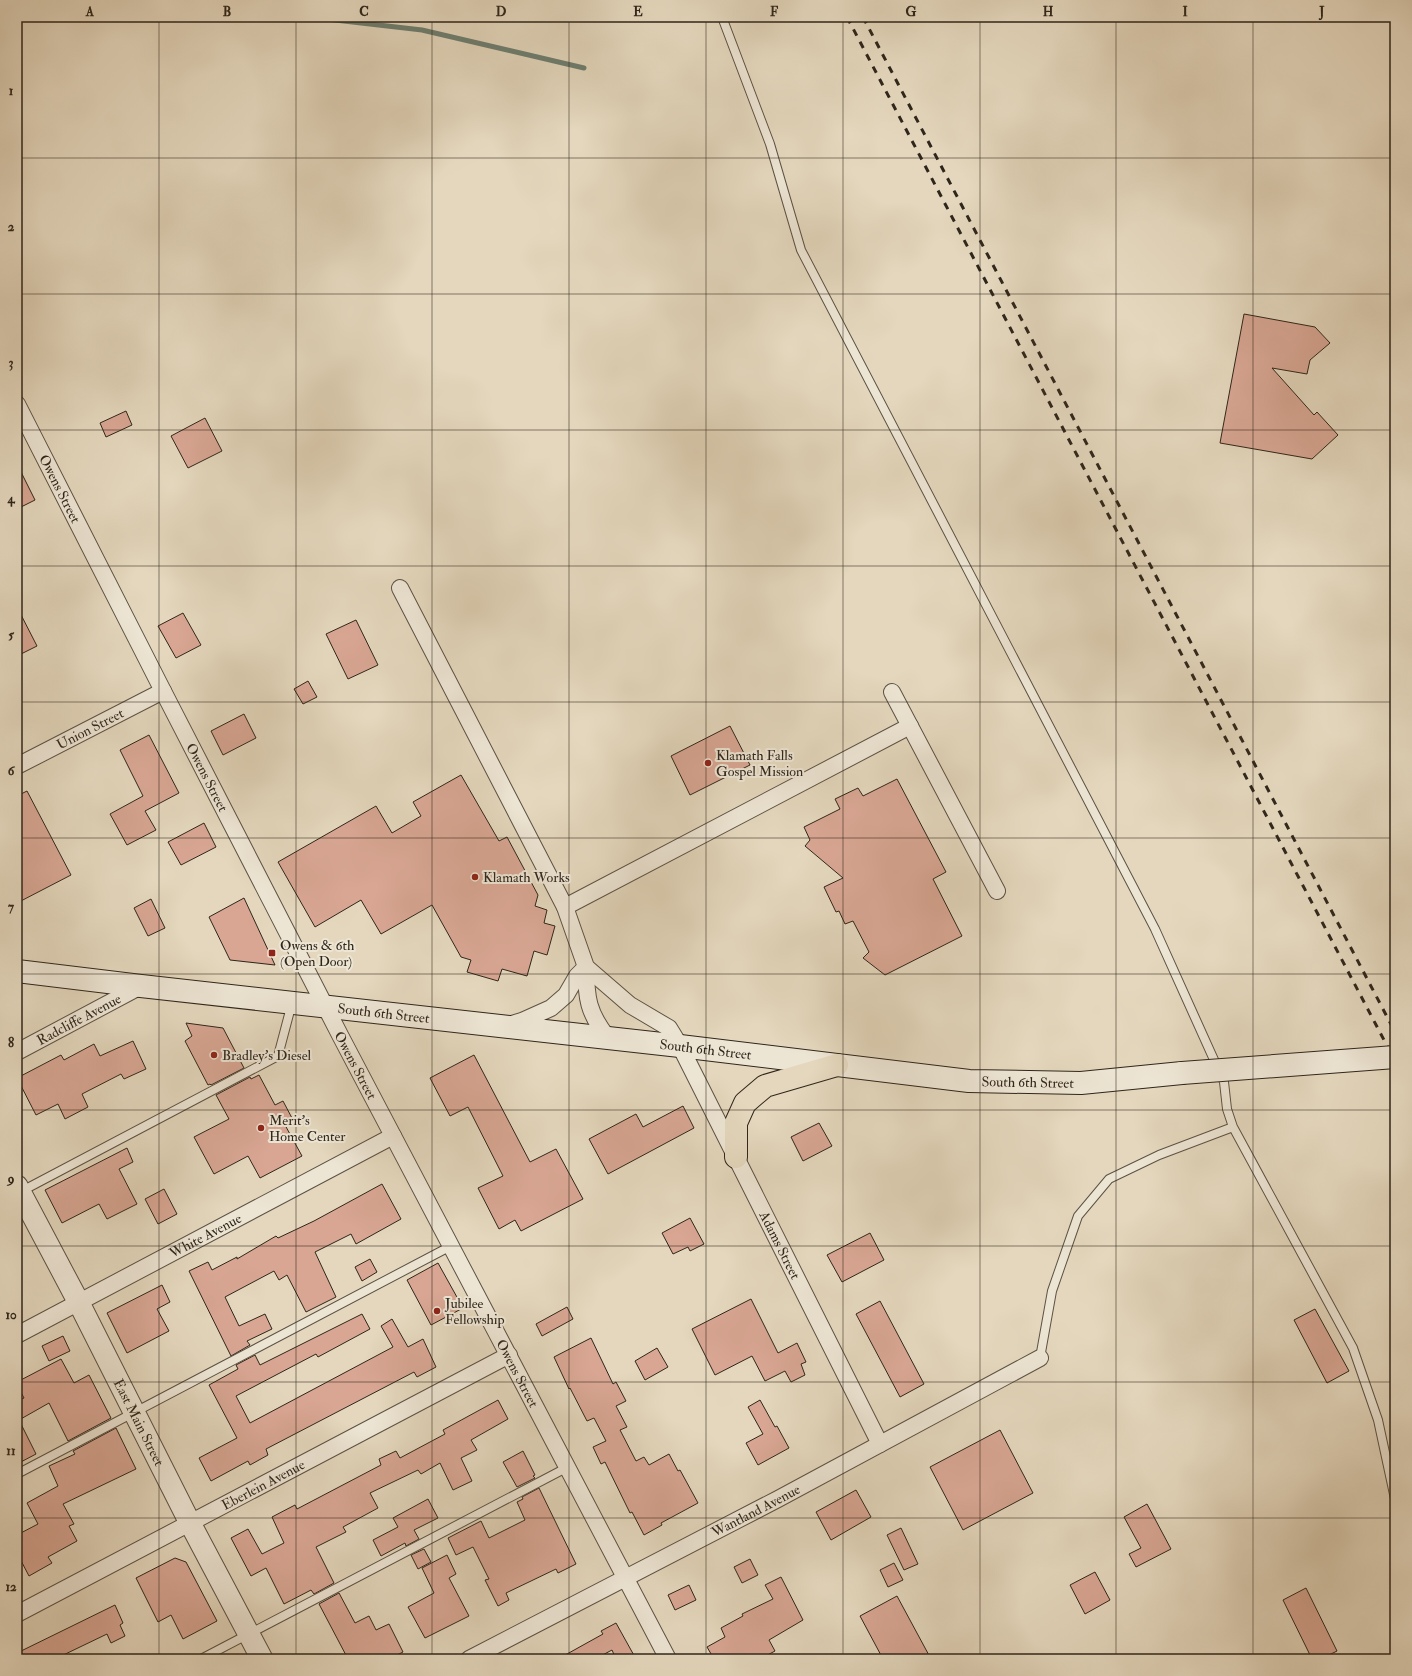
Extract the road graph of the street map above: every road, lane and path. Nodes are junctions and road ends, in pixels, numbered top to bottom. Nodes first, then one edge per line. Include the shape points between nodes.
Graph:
1 (722, 17) edge
2 (17, 404) edge
3 (400, 588) dead end
4 (163, 692) junction
5 (892, 692) dead end
6 (910, 726) junction
7 (17, 766) edge
8 (997, 891) dead end
9 (565, 907) junction
10 (586, 967) junction
11 (17, 971) edge
12 (141, 986) junction
13 (292, 1002) junction
14 (325, 1006) junction
15 (505, 1026) junction
16 (608, 1038) junction
17 (680, 1046) junction
18 (17, 1052) edge
19 (1395, 1057) edge
20 (837, 1065) junction
21 (1233, 1128) junction
22 (393, 1136) junction
23 (736, 1158) junction
24 (18, 1191) edge
25 (451, 1246) junction
26 (79, 1303) junction
27 (17, 1335) edge
28 (509, 1355) junction
29 (1040, 1358) joint
30 (135, 1412) junction
31 (880, 1444) junction
32 (568, 1468) junction
33 (17, 1474) edge
34 (1395, 1499) edge
35 (190, 1523) junction
36 (626, 1578) junction
37 (17, 1614) edge
38 (249, 1634) junction
39 (201, 1659) edge
40 (262, 1659) edge
41 (469, 1659) edge
42 (668, 1659) edge

1 - 21 lane via 770,144 801,250 1155,929 1224,1082 1227,1109
2 - 4 street, Owens Street
3 - 9 street
4 - 7 street, Union Street
4 - 14 street, Owens Street
5 - 6 street
6 - 8 street
6 - 9 street
9 - 10 street
10 - 15 street via 577,976 566,995 551,1008
10 - 16 street via 586,991 591,1010
10 - 17 street, Adams Street via 630,1005 669,1028
11 - 12 main road, South 6th Street
12 - 13 main road, South 6th Street
12 - 18 street, Radcliffe Avenue
13 - 14 main road, South 6th Street
13 - 24 lane via 278,1056
14 - 15 main road, South 6th Street
14 - 22 street, Owens Street
15 - 16 main road, South 6th Street
16 - 17 main road, South 6th Street
17 - 20 main road, South 6th Street
17 - 23 street, Adams Street
19 - 20 main road, South 6th Street, bridge via 1081,1083 969,1081
20 - 23 main road via 764,1086 745,1102 736,1122
21 - 29 lane via 1159,1155 1109,1179 1087,1205 1078,1216 1052,1291
21 - 34 lane via 1354,1348 1378,1420
22 - 25 street, Owens Street
22 - 26 street, White Avenue
23 - 31 street, Adams Street
24 - 26 street, East Main Street
25 - 28 street, Owens Street
25 - 30 lane
26 - 27 street, White Avenue
26 - 30 street, East Main Street
28 - 32 street, Owens Street
28 - 35 street, Eberlein Avenue
29 - 31 street, Wantland Avenue
30 - 33 lane
30 - 35 street, East Main Street
31 - 36 street, Wantland Avenue
32 - 36 street, Owens Street
32 - 38 lane
35 - 37 street, Eberlein Avenue
35 - 38 street, East Main Street
36 - 41 street, Wantland Avenue
36 - 42 street, Owens Street
38 - 39 lane
38 - 40 street, East Main Street

